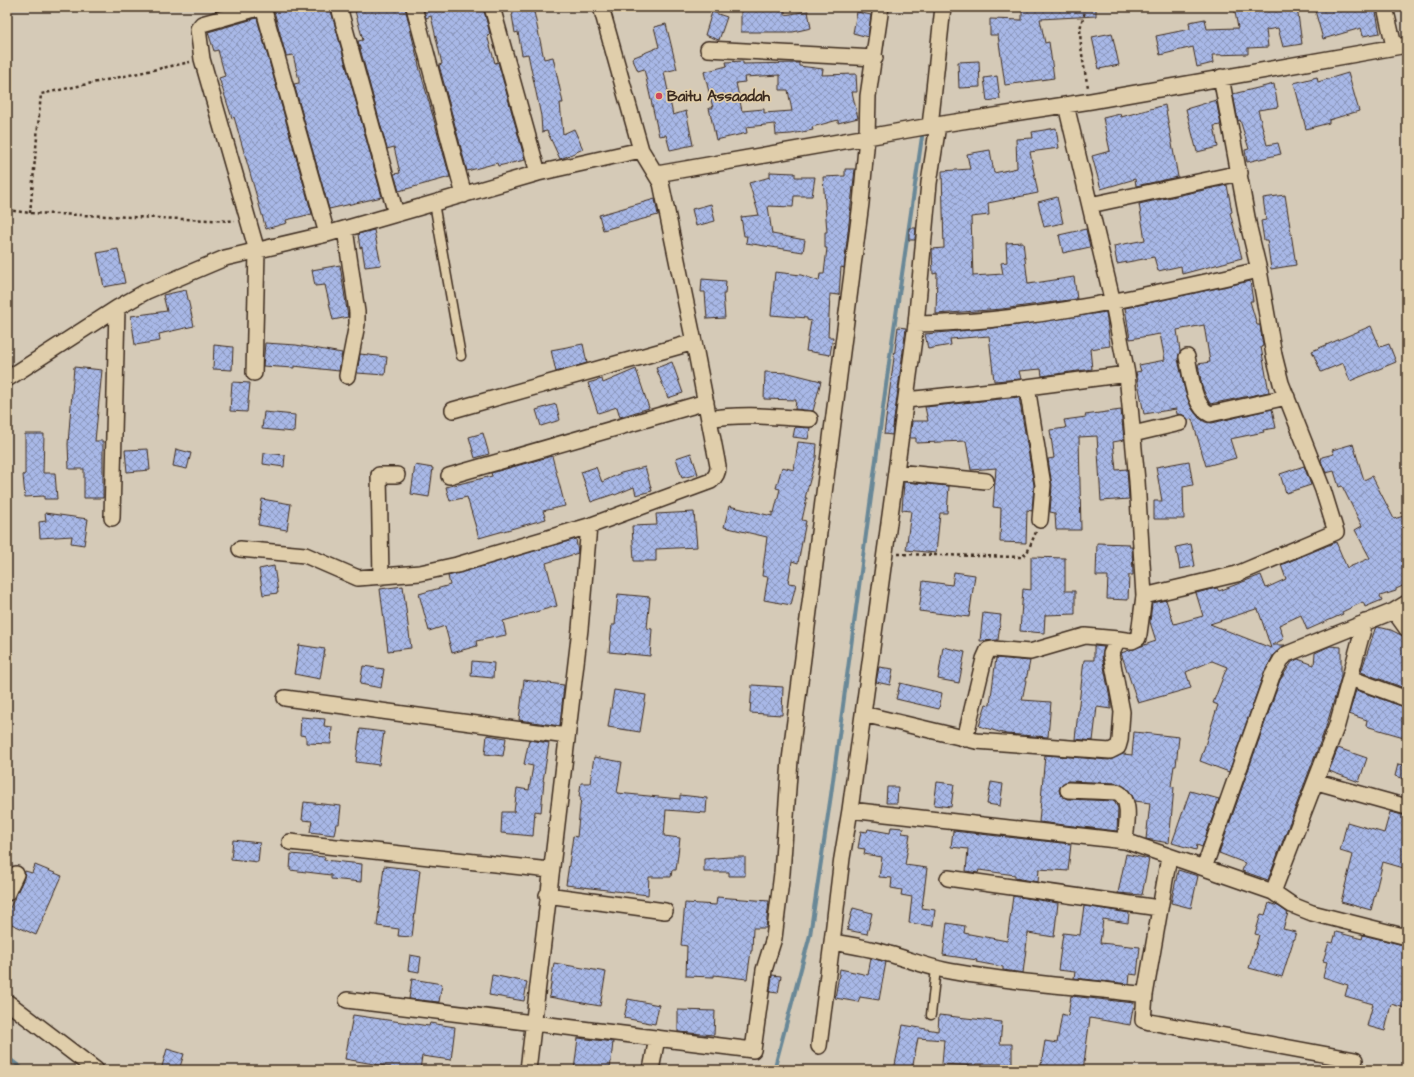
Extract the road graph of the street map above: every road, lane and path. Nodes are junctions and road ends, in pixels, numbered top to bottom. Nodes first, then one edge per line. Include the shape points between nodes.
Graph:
1 (262, 7) edge
2 (339, 7) edge
3 (414, 7) edge
4 (492, 7) edge
5 (601, 7) edge
6 (881, 7) edge
7 (943, 7) edge
8 (1086, 7) edge
9 (1385, 7) edge
10 (1400, 46) edge
11 (708, 49) dead end
12 (875, 58) junction
13 (202, 59) junction
14 (1222, 77) junction
15 (1091, 101) junction
16 (1066, 105) junction
17 (931, 126) junction
18 (872, 136) junction
19 (641, 150) junction
20 (538, 173) junction
21 (1240, 173) junction
22 (657, 174) junction
23 (464, 195) junction
24 (434, 203) junction
25 (1090, 205) junction
26 (7, 210) edge
27 (30, 213) junction
28 (396, 214) junction
29 (250, 222) junction
30 (345, 229) junction
31 (327, 234) junction
32 (257, 251) junction
33 (1259, 270) junction
34 (1114, 303) junction
35 (117, 308) junction
36 (916, 324) junction
37 (694, 342) junction
38 (461, 356) dead end
39 (1187, 357) dead end
40 (254, 373) dead end
41 (1127, 374) junction
42 (347, 376) dead end
43 (7, 379) edge
44 (1027, 387) junction
45 (1287, 397) junction
46 (906, 400) junction
47 (706, 402) junction
48 (453, 410) dead end
49 (709, 419) junction
50 (810, 420) dead end
51 (1180, 423) dead end
52 (1133, 434) junction
53 (896, 472) junction
54 (397, 475) dead end
55 (449, 476) dead end
56 (986, 481) dead end
57 (112, 518) dead end
58 (1040, 520) joint
59 (588, 526) junction
60 (240, 550) dead end
61 (885, 554) junction
62 (381, 577) junction
63 (1144, 596) junction
64 (1407, 603) edge
65 (1394, 611) junction
66 (1365, 622) junction
67 (1407, 629) edge
68 (1118, 639) junction
69 (1350, 678) junction
70 (285, 698) dead end
71 (1407, 699) edge
72 (863, 714) junction
73 (567, 736) junction
74 (965, 739) junction
75 (1316, 782) junction
76 (1068, 790) dead end
77 (1407, 807) edge
78 (850, 810) junction
79 (1125, 841) junction
80 (290, 842) dead end
81 (1169, 857) junction
82 (1204, 868) junction
83 (550, 870) junction
84 (16, 874) dead end
85 (948, 878) dead end
86 (1273, 892) junction
87 (7, 893) edge
88 (547, 895) junction
89 (1159, 908) junction
90 (665, 911) dead end
91 (1407, 937) edge
92 (832, 942) junction
93 (936, 968) junction
94 (1145, 995) junction
95 (348, 1000) dead end
96 (7, 1002) edge
97 (930, 1015) dead end
98 (534, 1022) junction
99 (656, 1038) junction
100 (820, 1046) dead end
101 (1355, 1060) dead end
102 (96, 1070) edge
103 (528, 1070) edge
104 (651, 1070) edge

1 - 13 street via 200,26 198,30
1 - 31 street
2 - 28 street
3 - 23 street
4 - 20 street
5 - 19 street
6 - 12 street
7 - 17 street
8 - 15 path via 1081,25 1084,68
9 - 10 street
10 - 14 street
11 - 12 street
12 - 18 street via 868,96
13 - 27 path via 41,94
13 - 29 street
14 - 15 street
14 - 21 street
15 - 16 street
16 - 17 street
16 - 25 street
17 - 18 street
17 - 36 street via 929,183
18 - 22 street
18 - 99 street via 790,760 782,873 774,938 764,970 753,1050
19 - 20 street
19 - 22 street
20 - 23 street
21 - 25 street
21 - 33 street
22 - 37 street
23 - 24 street
24 - 28 street
24 - 38 lane
25 - 34 street
26 - 27 path
27 - 29 path
28 - 30 street
29 - 32 street
30 - 31 street
30 - 42 street via 357,312
31 - 32 street
32 - 35 street via 225,258 147,291
32 - 40 street
33 - 34 street
33 - 45 street via 1274,355
34 - 36 street via 999,319
34 - 41 street
35 - 43 street
35 - 57 street
36 - 46 street
37 - 47 street
37 - 48 street
39 - 45 street via 1200,404 1204,411 1210,414
41 - 44 street
41 - 52 street
44 - 46 street
44 - 58 street via 1043,485
45 - 63 street via 1323,490 1336,533 1237,574
46 - 53 street
47 - 49 street
47 - 55 street
49 - 50 street via 752,416
49 - 59 street via 718,466 718,473 711,481
51 - 52 street
52 - 63 street
53 - 56 street
53 - 61 street
54 - 62 street via 379,475
58 - 61 path via 1027,553 1023,556
59 - 62 street via 446,568
59 - 73 street via 580,629
60 - 62 street via 305,556 358,578
61 - 72 street
63 - 68 street via 1138,638 1132,641
64 - 65 street
65 - 66 street
65 - 67 street
66 - 69 street
66 - 82 street via 1287,654 1281,660 1272,676
68 - 74 street via 1085,636 1030,652 988,650
68 - 74 street via 1112,654 1122,712 1122,729 1118,747 1114,750 991,743
69 - 71 street
69 - 75 street via 1337,726
70 - 73 street
72 - 74 street
72 - 78 street
73 - 83 street
75 - 77 street
75 - 86 street
76 - 79 street via 1121,794 1127,805
78 - 79 street
78 - 92 street
79 - 81 street
80 - 83 street
81 - 82 street
81 - 89 street
82 - 86 street
83 - 88 street
84 - 87 street
85 - 89 street
86 - 91 street via 1292,905 1312,913
88 - 90 street
88 - 98 street
89 - 94 street
92 - 93 street via 888,953
92 - 100 street
93 - 94 street via 1012,980
93 - 97 lane
94 - 101 street via 1143,1020
95 - 98 street
96 - 102 street
98 - 99 street
98 - 103 street
99 - 104 street

